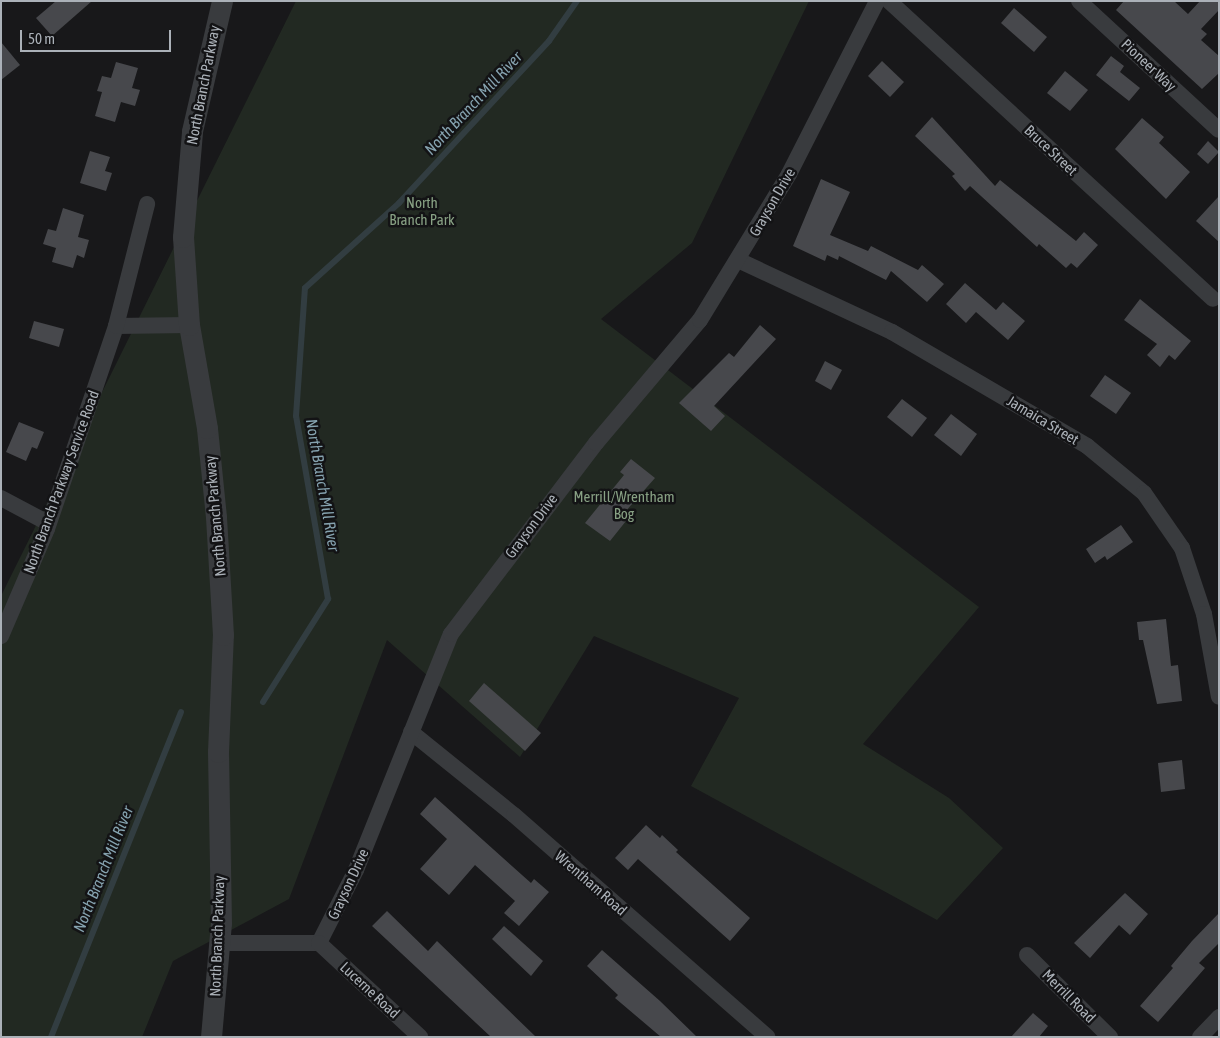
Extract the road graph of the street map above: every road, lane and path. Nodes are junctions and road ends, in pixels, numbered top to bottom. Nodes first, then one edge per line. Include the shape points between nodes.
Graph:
1 (222, 1) edge
2 (877, 1) edge
3 (889, 1) edge
4 (1079, 1) edge
5 (1219, 130) edge
6 (147, 204) dead end
7 (738, 260) junction
8 (1213, 299) dead end
9 (189, 325) junction
10 (116, 326) junction
11 (1, 498) edge
12 (48, 523) junction
13 (1, 636) edge
14 (1219, 697) edge
15 (411, 732) junction
16 (219, 943) junction
17 (319, 943) junction
18 (1028, 955) dead end
19 (1219, 1017) edge
20 (211, 1037) edge
21 (420, 1037) edge
22 (768, 1037) edge
23 (1110, 1037) edge
24 (1200, 1037) edge

1 - 9 street, North Branch Parkway via 192,131 183,237
2 - 7 street, Grayson Drive via 789,174
3 - 8 street, Bruce Street
4 - 5 street, Pioneer Way
6 - 10 street, North Branch Parkway Service Road
7 - 14 street, Jamaica Street via 892,332 1086,446 1144,493 1182,548 1204,614
7 - 15 street, Grayson Drive via 700,320 596,443 451,634
9 - 10 street
9 - 16 street, North Branch Parkway via 207,428 223,635 218,752
10 - 12 street, North Branch Parkway Service Road
11 - 12 street
12 - 13 street, North Branch Parkway Service Road
15 - 17 street, Grayson Drive via 356,870
15 - 22 street, Wrentham Road via 514,815
16 - 17 street
16 - 20 street, North Branch Parkway
17 - 21 street, Lucerne Road
18 - 23 street, Merrill Road
19 - 24 street

